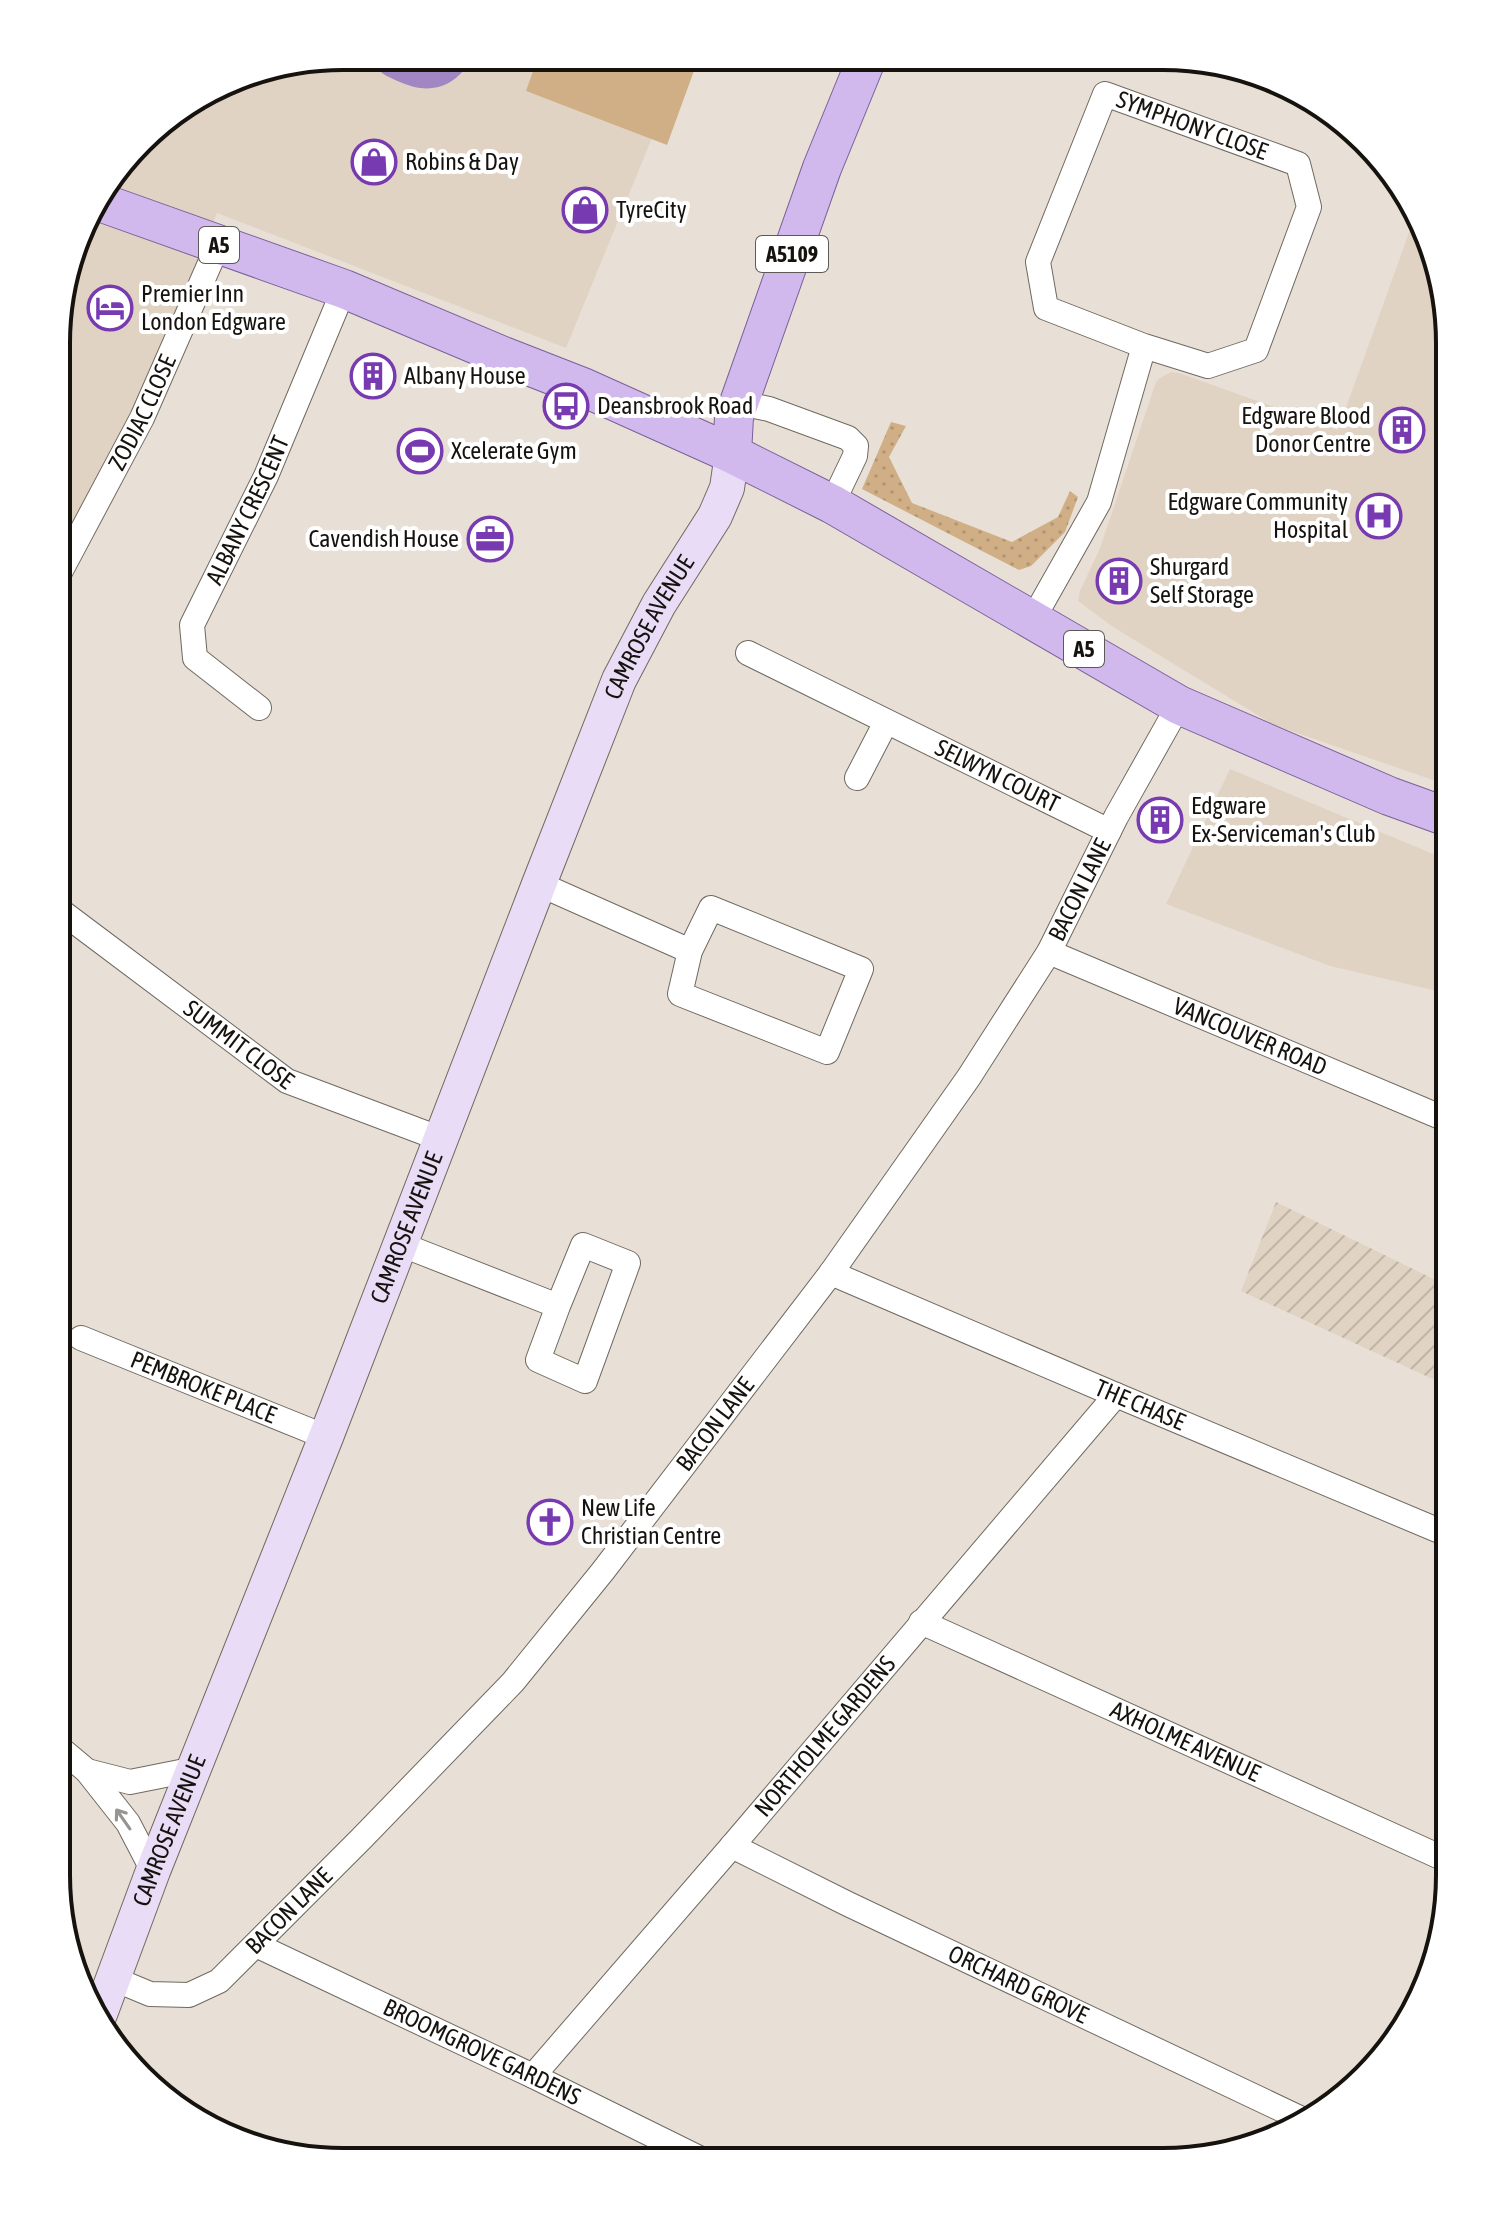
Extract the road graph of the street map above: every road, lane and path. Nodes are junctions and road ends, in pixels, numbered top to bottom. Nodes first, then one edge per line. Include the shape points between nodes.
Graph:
1 (862, 70) edge
2 (108, 205) edge
3 (218, 245) junction
4 (344, 289) junction
5 (1144, 346) junction
6 (740, 403) junction
7 (732, 454) junction
8 (832, 504) junction
9 (70, 553) edge
10 (1033, 619) junction
11 (748, 653) dead end
12 (1179, 705) junction
13 (259, 708) dead end
14 (886, 722) junction
15 (857, 778) dead end
16 (1436, 813) edge
17 (1109, 831) junction
18 (539, 884) junction
19 (70, 918) edge
20 (690, 951) junction
21 (1049, 952) junction
22 (1436, 1115) edge
23 (441, 1139) junction
24 (400, 1244) junction
25 (831, 1273) junction
26 (558, 1306) junction
27 (81, 1338) dead end
28 (1116, 1395) junction
29 (326, 1437) junction
30 (1435, 1529) edge
31 (921, 1622) junction
32 (70, 1757) edge
33 (195, 1769) junction
34 (87, 1771) junction
35 (732, 1846) junction
36 (1435, 1855) edge
37 (153, 1871) junction
38 (256, 1945) junction
39 (114, 1979) junction
40 (103, 2005) edge
41 (533, 2076) junction
42 (1293, 2115) edge
43 (679, 2148) edge

1 - 6 main road, A5109
2 - 3 main road, A5
3 - 4 main road, A5
3 - 9 street, ZODIAC CLOSE via 142,418
4 - 7 main road, A5
4 - 13 street, ALBANY CRESCENT via 266,476 192,625 195,658
5 - 5 street, SYMPHONY CLOSE via 1046,308 1038,262 1105,94 1298,164 1309,207 1256,350 1208,366
5 - 10 street via 1099,502
6 - 7 main road, A5109
6 - 8 street via 809,423 856,446
7 - 8 main road, A5
7 - 18 street, CAMROSE AVENUE via 727,488 715,516 619,680
8 - 10 main road, A5
10 - 12 main road, A5
11 - 14 street, SELWYN COURT
12 - 16 main road, A5
12 - 17 street, BACON LANE
14 - 15 street
14 - 17 street, SELWYN COURT
17 - 21 street, BACON LANE
18 - 20 street
18 - 23 street, CAMROSE AVENUE
19 - 23 street, SUMMIT CLOSE via 287,1081
20 - 20 street via 680,994 827,1052 861,969 711,908
21 - 22 street, VANCOUVER ROAD
21 - 25 street, BACON LANE via 969,1077
23 - 24 street, CAMROSE AVENUE
24 - 26 street
24 - 29 street, CAMROSE AVENUE
25 - 28 street, THE CHASE
25 - 38 street, BACON LANE via 513,1682
26 - 26 street via 538,1360 585,1381 628,1263 583,1245
27 - 29 street, PEMBROKE PLACE
28 - 30 street, THE CHASE
28 - 31 street, NORTHOLME GARDENS
29 - 33 street, CAMROSE AVENUE
31 - 35 street, NORTHOLME GARDENS
31 - 36 street, AXHOLME AVENUE
32 - 34 street
33 - 34 street via 130,1782
33 - 37 street, CAMROSE AVENUE
37 -> 34 street via 128,1823
35 - 41 street, NORTHOLME GARDENS
35 - 42 street, ORCHARD GROVE
37 - 39 street, CAMROSE AVENUE
38 - 39 street, BACON LANE via 219,1981 189,1995 150,1994
38 - 41 street, BROOMGROVE GARDENS
39 - 40 street, CAMROSE AVENUE
41 - 43 street, BROOMGROVE GARDENS

